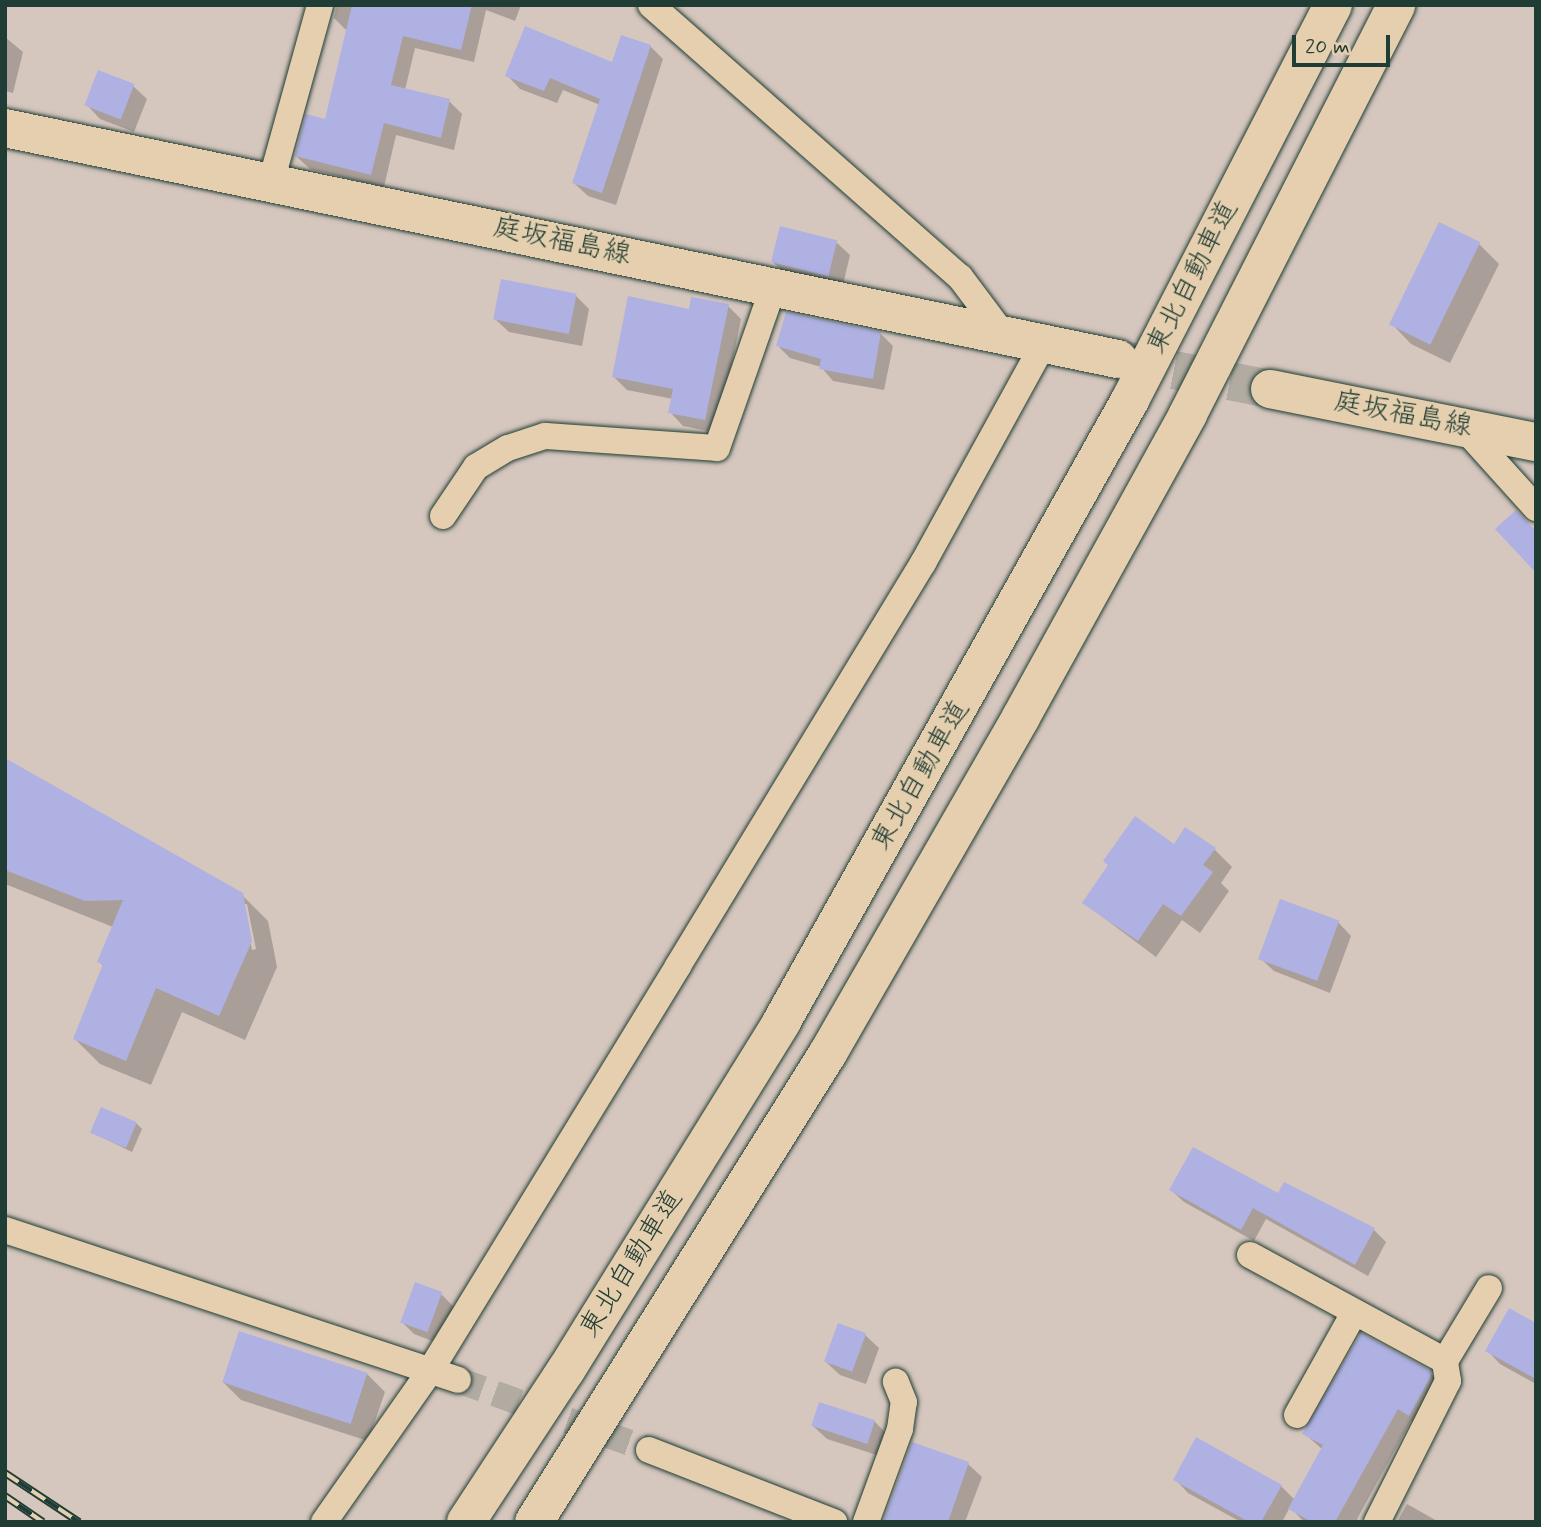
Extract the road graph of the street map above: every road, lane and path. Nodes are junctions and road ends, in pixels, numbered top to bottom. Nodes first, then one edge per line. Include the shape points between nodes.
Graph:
1 (320, 5) edge
2 (651, 5) edge
3 (1333, 5) edge
4 (1396, 5) edge
5 (5, 128) edge
6 (271, 182) junction
7 (774, 285) junction
8 (1005, 337) junction
9 (1042, 345) junction
10 (1118, 359) tunnel mouth
11 (1270, 389) tunnel mouth
12 (1463, 427) junction
13 (1536, 442) edge
14 (1536, 508) edge
15 (443, 516) dead end
16 (5, 1230) edge
17 (1251, 1255) dead end
18 (1489, 1288) dead end
19 (1354, 1313) junction
20 (1445, 1361) junction
21 (430, 1371) junction
22 (458, 1380) tunnel mouth
23 (895, 1382) dead end
24 (1297, 1415) dead end
25 (649, 1450) tunnel mouth
26 (324, 1522) edge
27 (466, 1522) edge
28 (534, 1522) edge
29 (834, 1522) edge
30 (866, 1522) edge
31 (1377, 1522) edge

1 - 6 street
2 - 8 street via 960,277
3 - 27 main road, 東北自動車道 via 1130,400 795,997 566,1370
4 - 28 main road, 東北自動車道 via 1188,414 1014,729 828,1053
5 - 6 main road, 庭坂福島線
6 - 7 main road, 庭坂福島線
7 - 8 main road, 庭坂福島線
7 - 15 street via 717,448 545,436 508,448 476,467
8 - 9 main road, 庭坂福島線
9 - 10 main road, 庭坂福島線
9 - 21 street via 923,563
11 - 12 main road, 庭坂福島線
12 - 13 main road, 庭坂福島線
12 - 14 street
16 - 21 street
17 - 19 street
18 - 20 street
19 - 20 street
19 - 24 street
20 - 31 street via 1448,1381
21 - 22 street
21 - 26 street
23 - 30 street via 904,1402 900,1429
25 - 29 street

